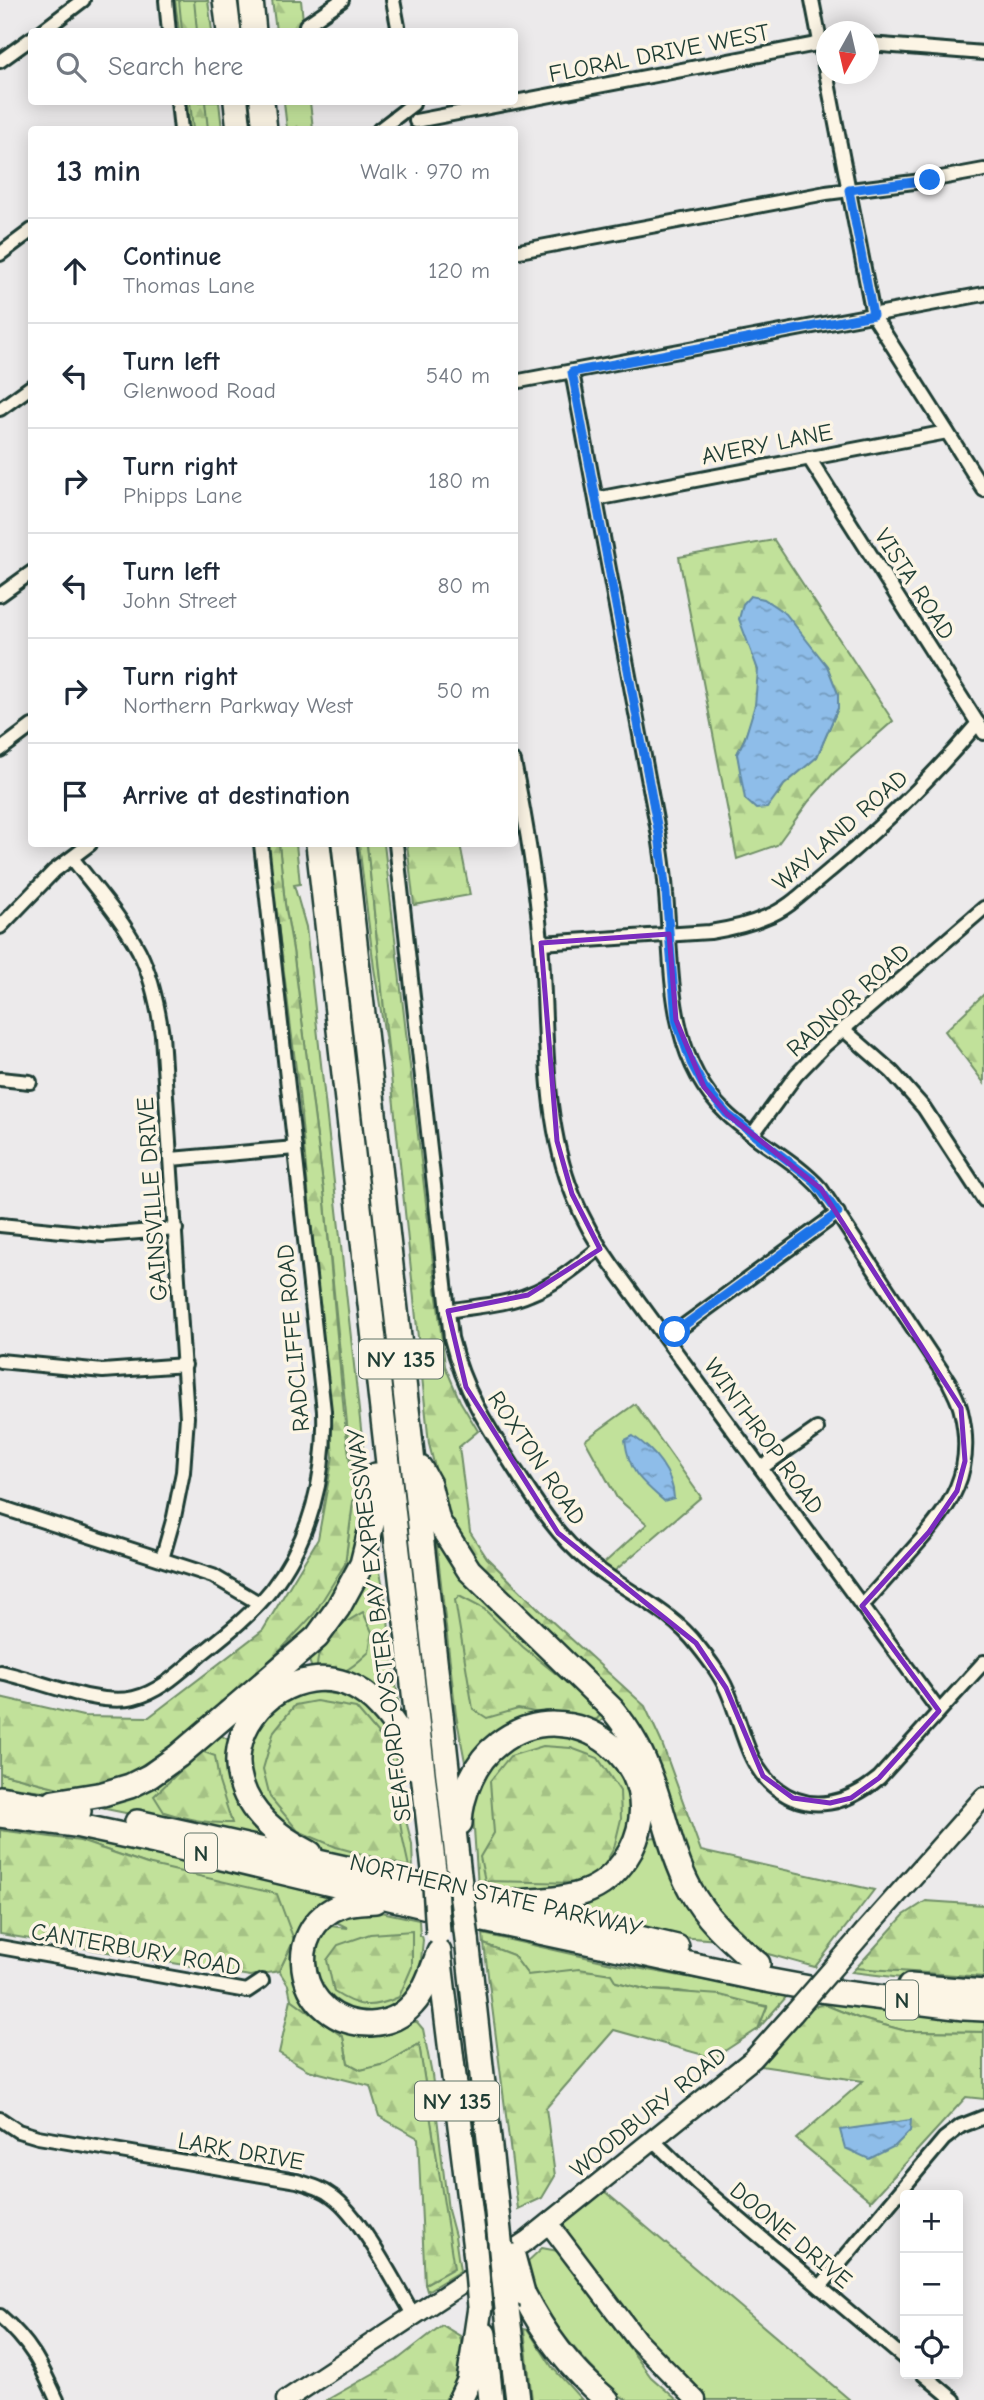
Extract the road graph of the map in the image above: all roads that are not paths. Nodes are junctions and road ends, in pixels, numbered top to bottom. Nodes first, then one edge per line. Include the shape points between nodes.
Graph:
1 (83, 0) edge
2 (166, 0) edge
3 (225, 0) edge
4 (251, 0) edge
5 (342, 0) edge
6 (394, 0) edge
7 (812, 0) edge
8 (818, 21) edge
9 (306, 25) dead end
10 (46, 28) edge
11 (169, 28) edge
12 (228, 28) edge
13 (254, 28) edge
14 (398, 28) edge
15 (28, 41) edge
16 (816, 43) edge
17 (879, 45) edge
18 (984, 53) edge
19 (0, 61) edge
20 (830, 84) edge
21 (518, 104) edge
22 (178, 105) edge
23 (236, 105) edge
24 (262, 105) edge
25 (410, 105) edge
26 (413, 105) edge
27 (515, 105) edge
28 (180, 125) edge
29 (417, 125) edge
30 (239, 126) edge
31 (265, 126) edge
32 (384, 126) edge
33 (984, 170) edge
34 (849, 190) junction
35 (28, 233) edge
36 (518, 251) edge
37 (0, 254) edge
38 (984, 294) edge
39 (873, 315) junction
40 (572, 372) junction
41 (518, 381) edge
42 (28, 389) edge
43 (0, 409) edge
44 (947, 432) junction
45 (809, 458) junction
46 (984, 490) edge
47 (596, 499) junction
48 (28, 575) edge
49 (0, 595) edge
50 (981, 728) edge
51 (28, 729) edge
52 (0, 750) edge
53 (518, 783) edge
54 (86, 847) edge
55 (261, 847) edge
56 (318, 847) edge
57 (344, 847) edge
58 (396, 847) edge
59 (72, 858) junction
60 (984, 908) edge
61 (0, 927) edge
62 (669, 934) junction
63 (541, 943) junction
64 (844, 1030) junction
65 (0, 1079) edge
66 (30, 1082) dead end
67 (753, 1134) junction
68 (295, 1148) junction
69 (171, 1159) junction
70 (984, 1200) edge
71 (838, 1213) junction
72 (0, 1224) edge
73 (176, 1229) junction
74 (600, 1248) junction
75 (448, 1311) junction
76 (667, 1338) junction
77 (0, 1361) edge
78 (185, 1365) junction
79 (817, 1429) dead end
80 (384, 1437) junction
81 (411, 1451) junction
82 (761, 1468) junction
83 (0, 1507) edge
84 (162, 1559) junction
85 (258, 1604) junction
86 (862, 1605) junction
87 (984, 1662) edge
88 (0, 1672) edge
89 (939, 1711) junction
90 (984, 1797) edge
91 (0, 1798) edge
92 (41, 1804) junction
93 (0, 1815) edge
94 (345, 1868) junction
95 (434, 1870) junction
96 (459, 1875) junction
97 (400, 1899) junction
98 (497, 1903) junction
99 (438, 1943) junction
100 (0, 1947) edge
101 (758, 1964) junction
102 (262, 1981) dead end
103 (984, 1992) edge
104 (984, 2009) edge
105 (984, 2117) edge
106 (0, 2119) edge
107 (653, 2140) junction
108 (549, 2224) junction
109 (820, 2287) junction
110 (515, 2301) junction
111 (480, 2307) junction
112 (0, 2316) edge
113 (414, 2316) junction
114 (900, 2354) edge
115 (929, 2379) edge
116 (57, 2400) edge
117 (286, 2400) edge
118 (460, 2400) edge
119 (491, 2400) edge
120 (518, 2400) edge
121 (607, 2400) edge
122 (696, 2400) edge
123 (954, 2400) edge

1 - 10 street
2 - 11 street
3 - 12 highway
4 - 13 highway
5 - 9 street
6 - 14 street
7 - 8 street
15 - 19 street
16 - 21 street, FLORAL DRIVE WEST
17 - 18 street
20 - 34 street
22 - 28 street
23 - 30 highway
24 - 31 highway
25 - 32 street
26 - 29 street
27 - 29 street, FLORAL DRIVE WEST
33 - 34 street
34 - 36 street
34 - 39 street
35 - 37 street
38 - 39 street
39 - 40 street
39 - 44 street
40 - 41 street
40 - 47 street
42 - 43 street
44 - 45 street, AVERY LANE
44 - 46 street
45 - 47 street, AVERY LANE
45 - 50 street, VISTA ROAD
47 - 62 street via 659,835
48 - 49 street
50 - 62 street, WAYLAND ROAD via 912,797 785,907 731,929
51 - 52 street
53 - 63 street, WINTHROP ROAD via 533,860
54 - 59 street
55 - 68 street, RADCLIFFE ROAD
56 - 80 highway, SEAFORD-OYSTER BAY EXPRESSWAY / NY 135
57 - 81 highway, SEAFORD-OYSTER BAY EXPRESSWAY / NY 135
58 - 75 street, ROXTON ROAD
59 - 61 street
59 - 69 street, GAINSVILLE DRIVE via 124,926 152,984 162,1035
60 - 64 street, RADNOR ROAD
62 - 63 street, WAYLAND ROAD
62 - 67 street via 676,1020 691,1063 719,1107
63 - 74 street, WINTHROP ROAD via 557,1141 572,1194
64 - 67 street, RADNOR ROAD via 796,1075
64 - 70 street via 924,1108
65 - 66 street
67 - 71 street via 812,1179
68 - 69 street
68 - 85 street, RADCLIFFE ROAD via 324,1411 322,1469 302,1537 284,1572
69 - 73 street, GAINSVILLE DRIVE
71 - 76 street
71 - 86 street via 948,1382 961,1408 965,1436 962,1477 946,1510
72 - 73 street via 103,1235
73 - 78 street, GAINSVILLE DRIVE
74 - 75 street via 528,1295
74 - 76 street, WINTHROP ROAD
75 - 89 street, ROXTON ROAD via 466,1387 541,1510 586,1560 664,1613 696,1643 726,1688 753,1760 777,1789 815,1803 851,1798 879,1778
76 - 82 street, WINTHROP ROAD
77 - 78 street via 103,1371
78 - 84 street, GAINSVILLE DRIVE via 183,1472
79 - 82 street
80 - 92 highway via 375,1512 362,1564 317,1637 150,1776 103,1794
80 - 95 highway, SEAFORD-OYSTER BAY EXPRESSWAY / NY 135
81 - 96 highway, SEAFORD-OYSTER BAY EXPRESSWAY / NY 135
81 - 101 highway via 429,1484 439,1521 469,1570 626,1727 644,1761 691,1891 723,1933
82 - 86 street, WINTHROP ROAD
83 - 84 street
84 - 85 street via 213,1576
85 - 88 street, RADCLIFFE ROAD via 170,1680 134,1699 99,1699
86 - 89 street, WINTHROP ROAD
87 - 89 street, ROXTON ROAD
90 - 107 main road, WOODBURY ROAD, bridge via 753,2059
91 - 92 highway, NORTHERN STATE PARKWAY / N
92 - 94 highway, NORTHERN STATE PARKWAY / N
93 - 97 highway, NORTHERN STATE PARKWAY / N via 75,1825
94 - 95 highway via 297,1847 273,1830 250,1806 239,1774 242,1735 252,1716 265,1700 303,1682 347,1684 386,1713 411,1755
94 - 98 highway, NORTHERN STATE PARKWAY / N
95 - 99 highway, SEAFORD-OYSTER BAY EXPRESSWAY / NY 135, bridge
96 - 98 highway via 460,1812 475,1771 493,1748 514,1732 549,1723 598,1735 614,1746 638,1788 641,1818 626,1859 612,1876 590,1890 553,1899
96 - 110 highway, SEAFORD-OYSTER BAY EXPRESSWAY / NY 135, bridge
97 - 99 highway via 342,1905 316,1925 303,1958 305,1978 326,2010 348,2022 379,2024 402,2014 414,2004
97 - 104 highway, NORTHERN STATE PARKWAY / N via 755,1978
98 - 101 highway, NORTHERN STATE PARKWAY / N
99 - 111 highway, SEAFORD-OYSTER BAY EXPRESSWAY / NY 135, bridge
100 - 102 street, CANTERBURY ROAD via 247,1991
101 - 103 highway, NORTHERN STATE PARKWAY / N
105 - 109 street via 944,2139
106 - 113 street, LARK DRIVE via 38,2137 318,2188 354,2218
107 - 108 main road, WOODBURY ROAD
107 - 109 street, DOONE DRIVE
108 - 113 main road, WOODBURY ROAD
108 - 122 main road via 638,2340
109 - 114 street, DOONE DRIVE
110 - 120 highway
110 - 121 highway via 582,2379
111 - 118 highway via 469,2381
111 - 119 highway, SEAFORD-OYSTER BAY EXPRESSWAY / NY 135
112 - 116 street via 36,2354
113 - 117 main road, WOODBURY ROAD
115 - 123 street

